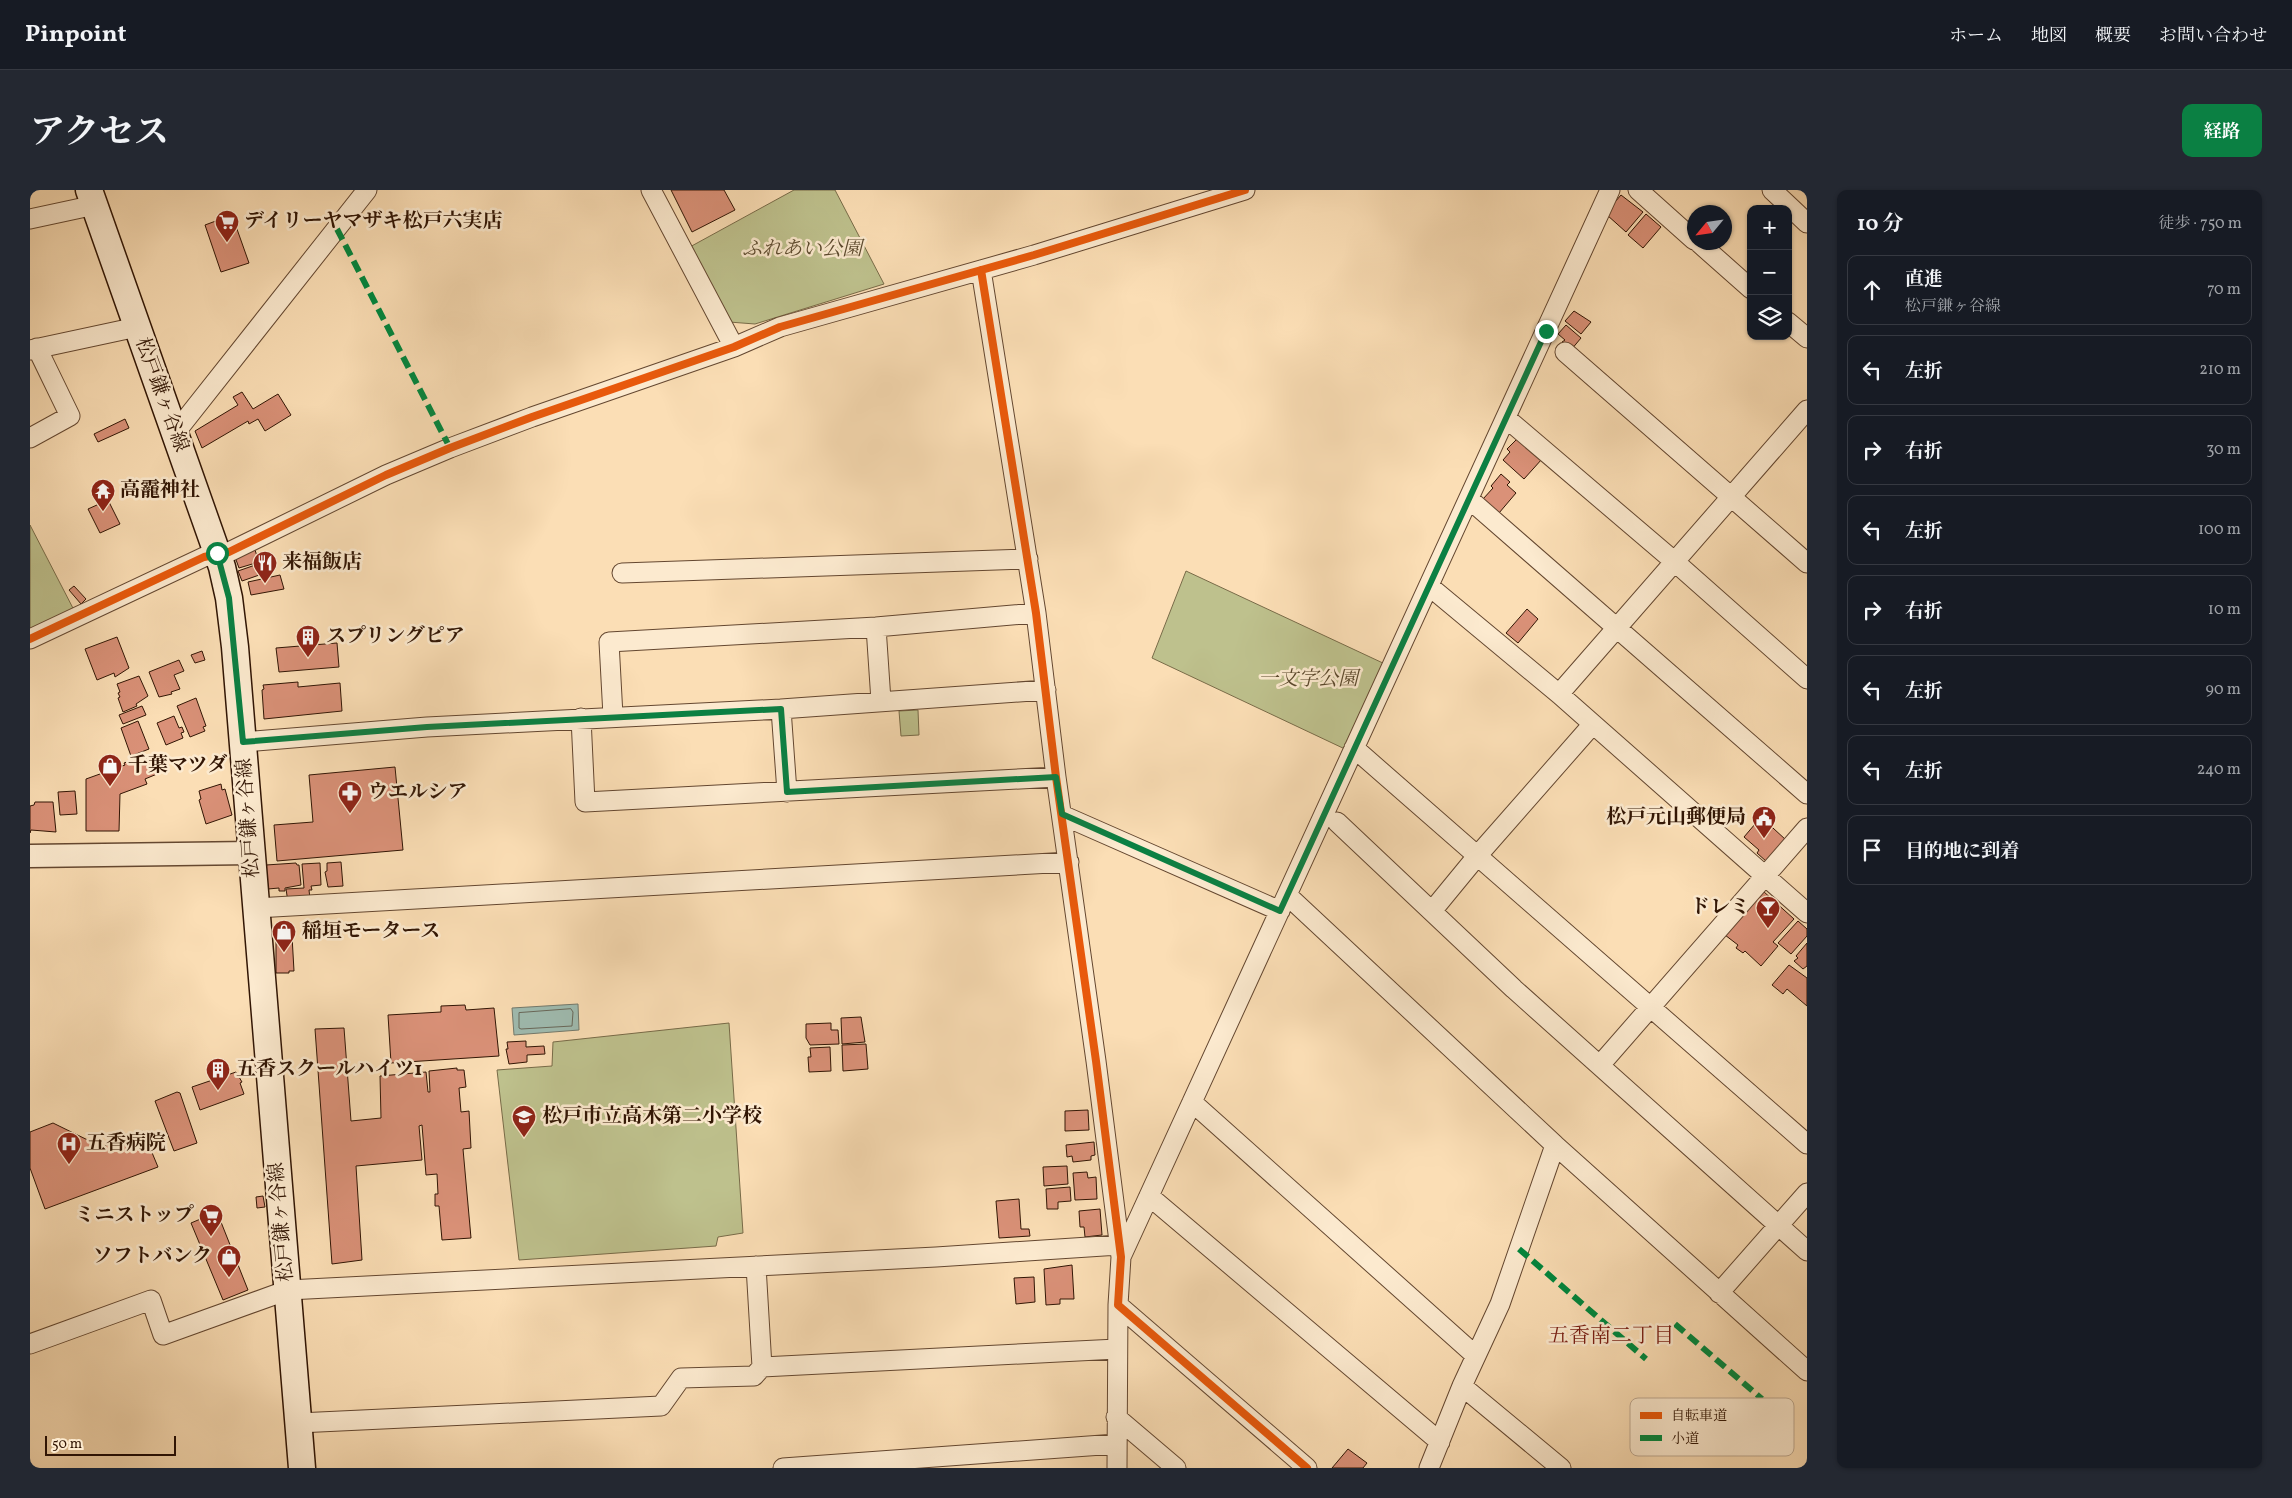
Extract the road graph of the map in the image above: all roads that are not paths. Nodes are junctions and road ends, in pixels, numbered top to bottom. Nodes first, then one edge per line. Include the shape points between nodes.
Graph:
1 (367, 190) edge
2 (651, 190) edge
3 (1245, 190) edge
4 (1610, 190) edge
5 (1638, 190) edge
6 (1772, 190) edge
7 (92, 198) edge
8 (30, 219) edge
9 (1807, 223) edge
10 (1687, 234) edge
11 (1707, 250) edge
12 (981, 270) junction
13 (1747, 285) edge
14 (1792, 325) edge
15 (137, 327) junction
16 (1807, 338) edge
17 (734, 346) junction
18 (33, 349) edge
19 (1565, 352) dead end
20 (1807, 410) edge
21 (1506, 418) junction
22 (175, 433) junction
23 (30, 438) edge
24 (1731, 497) junction
25 (1468, 499) junction
26 (217, 553) junction
27 (1028, 559) junction
28 (1675, 562) junction
29 (1807, 564) edge
30 (622, 573) dead end
31 (1429, 586) junction
32 (1036, 613) junction
33 (876, 627) junction
34 (1617, 629) junction
35 (30, 639) edge
36 (1807, 679) edge
37 (1046, 690) junction
38 (1560, 694) junction
39 (881, 701) junction
40 (781, 709) junction
41 (613, 716) junction
42 (581, 718) junction
43 (1594, 724) junction
44 (243, 742) junction
45 (1354, 748) junction
46 (1056, 777) junction
47 (787, 792) junction
48 (1807, 794) edge
49 (1062, 814) junction
50 (1337, 822) dead end
51 (1807, 828) edge
52 (251, 853) junction
53 (1478, 855) junction
54 (30, 856) edge
55 (1069, 862) junction
56 (1766, 878) junction
57 (1283, 903) junction
58 (256, 908) junction
59 (1432, 911) junction
60 (1807, 913) edge
61 (1649, 1006) junction
62 (1600, 1065) junction
63 (1192, 1102) junction
64 (1807, 1144) edge
65 (1555, 1145) junction
66 (1807, 1193) edge
67 (1149, 1196) junction
68 (1778, 1226) junction
69 (1120, 1251) junction
70 (1807, 1251) edge
71 (756, 1266) junction
72 (288, 1290) junction
73 (1719, 1292) junction
74 (1118, 1305) junction
75 (30, 1344) edge
76 (1117, 1350) junction
77 (1476, 1356) junction
78 (762, 1367) junction
79 (1807, 1371) edge
80 (1462, 1386) junction
81 (1116, 1417) junction
82 (298, 1423) junction
83 (1440, 1442) junction
84 (1116, 1444) junction
85 (302, 1468) edge
86 (783, 1468) edge
87 (1117, 1468) edge
88 (1176, 1468) edge
89 (1307, 1468) edge
90 (1429, 1468) edge
91 (1561, 1468) edge

1 - 22 street
2 - 17 street
3 - 12 street
4 - 21 street
5 - 10 street
6 - 9 street
7 - 8 street
7 - 15 main road, 松戸鎌ヶ谷線
11 - 13 street
12 - 17 street via 780,327
12 - 27 street
14 - 16 street
15 - 18 street
15 - 22 main road, 松戸鎌ヶ谷線
17 - 26 street via 450,448 386,475 229,552
18 - 23 street via 70,416
19 - 24 street
20 - 24 street
21 - 25 street
21 - 28 street
22 - 26 main road, 松戸鎌ヶ谷線
24 - 28 street
24 - 29 street
25 - 31 street
25 - 34 street
26 - 35 street
26 - 44 main road, 松戸鎌ヶ谷線 via 229,598
27 - 30 street
27 - 32 street
28 - 34 street
28 - 36 street
31 - 38 street
31 - 45 street
32 - 33 street
32 - 37 street
33 - 39 street
33 - 41 street via 609,642
34 - 38 street
34 - 48 street
37 - 39 street
37 - 46 street
38 - 43 street
39 - 40 street
40 - 41 street
40 - 47 street
41 - 42 street
42 - 44 street
42 - 47 street via 585,802
43 - 53 street
43 - 56 street
44 - 52 main road, 松戸鎌ヶ谷線
45 - 53 street
45 - 57 street
46 - 47 street
46 - 49 street
49 - 55 street
49 - 57 street
50 - 59 street
51 - 56 street
52 - 54 street
52 - 58 main road, 松戸鎌ヶ谷線
53 - 59 street
53 - 61 street
55 - 58 street
55 - 69 street
56 - 60 street
56 - 61 street
57 - 63 street
57 - 65 street
58 - 72 main road, 松戸鎌ヶ谷線
59 - 62 street
61 - 62 street
61 - 64 street
62 - 68 street
63 - 67 street
63 - 77 street
65 - 73 street
65 - 77 street via 1500,1304
66 - 68 street
67 - 69 street
67 - 83 street
68 - 70 street
68 - 73 street
69 - 71 street
69 - 74 street
71 - 72 street
71 - 78 street
72 - 75 street via 163,1336 151,1300
72 - 82 main road, 松戸鎌ヶ谷線
73 - 79 street
74 - 76 street
74 - 89 street
76 - 78 street
76 - 81 street
77 - 80 street
78 - 82 street via 754,1376 681,1378 661,1406
80 - 83 street
80 - 91 street
81 - 84 street
81 - 88 street
82 - 85 main road, 松戸鎌ヶ谷線
83 - 90 street
84 - 86 street
84 - 87 street

